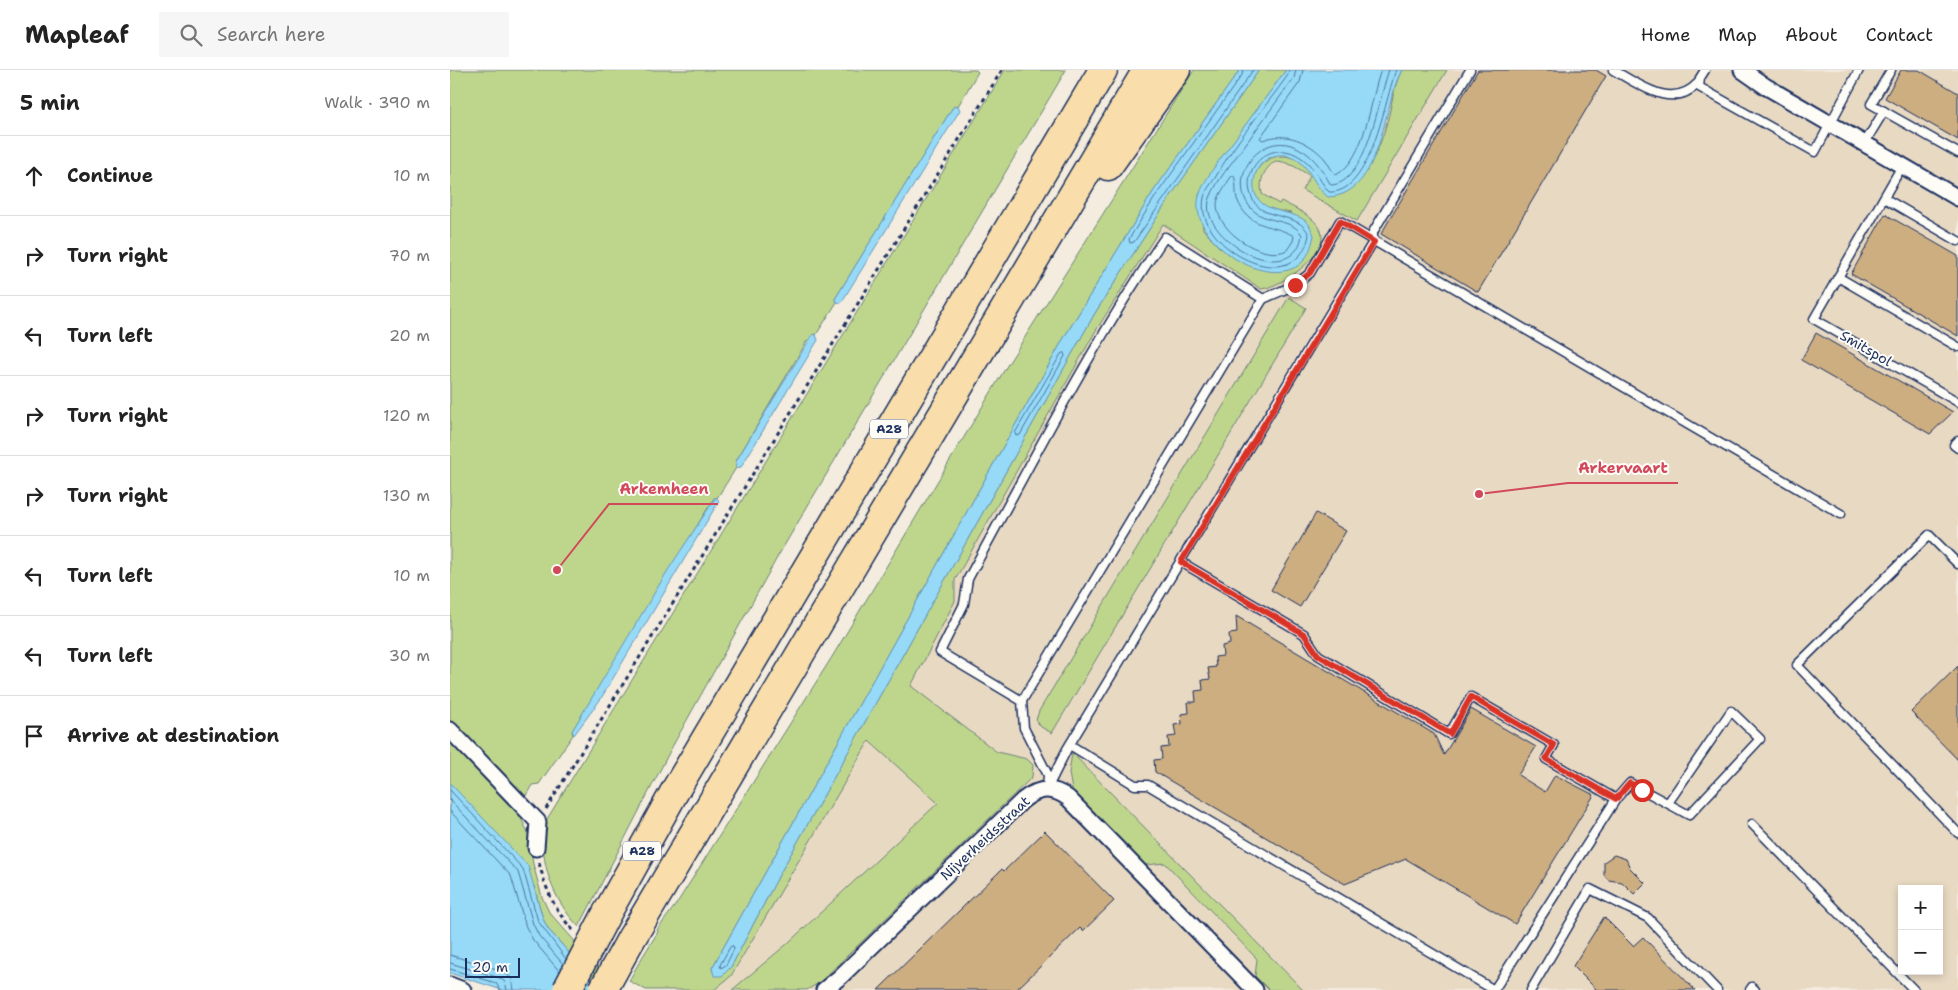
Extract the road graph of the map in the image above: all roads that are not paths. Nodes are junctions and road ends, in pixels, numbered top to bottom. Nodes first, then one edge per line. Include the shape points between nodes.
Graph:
1 (1103, 70) edge
2 (1146, 70) edge
3 (1176, 70) edge
4 (1470, 70) edge
5 (1613, 70) edge
6 (1705, 70) edge
7 (1742, 70) edge
8 (1859, 70) edge
9 (1891, 70) edge
10 (1698, 83) junction
11 (1884, 111) junction
12 (1831, 125) junction
13 (1864, 144) junction
14 (1958, 153) edge
15 (1902, 166) junction
16 (1884, 198) junction
17 (1958, 198) edge
18 (1958, 241) edge
19 (1374, 242) junction
20 (1838, 277) junction
21 (1263, 299) junction
22 (985, 342) junction
23 (1958, 348) edge
24 (1958, 402) edge
25 (1958, 441) edge
26 (1958, 448) edge
27 (1841, 514) dead end
28 (1181, 562) junction
29 (1958, 564) edge
30 (1022, 701) junction
31 (450, 730) edge
32 (1070, 745) junction
33 (1047, 789) junction
34 (1616, 799) junction
35 (1668, 803) junction
36 (1752, 824) dead end
37 (1958, 833) edge
38 (536, 848) road end
39 (450, 985) edge
40 (463, 990) edge
41 (567, 990) edge
42 (604, 990) edge
43 (824, 990) edge
44 (1255, 990) edge
45 (1494, 990) edge
46 (1531, 990) edge
47 (1717, 990) edge
48 (1750, 990) edge
49 (1755, 990) edge
50 (1914, 990) edge

1 - 41 highway, A28, bridge via 676,789
2 - 22 highway, A28
3 - 22 highway, A28
4 - 19 lane via 1373,232
5 - 10 lane via 1656,94 1666,96 1682,94
6 - 10 lane
7 - 12 street
8 - 12 lane
9 - 11 lane via 1871,104
10 - 12 lane via 1699,87 1815,152
11 - 13 lane
11 - 14 lane
12 - 13 street
13 - 15 street
15 - 16 lane, Smitspol
15 - 17 street
16 - 18 lane
16 - 20 lane, Smitspol
19 - 21 lane via 1340,221 1310,273 1295,285
19 - 27 lane
19 - 28 lane
20 - 23 lane
20 - 24 lane, Smitspol via 1814,319
21 - 30 lane
21 - 30 lane via 1165,237 1132,285 968,579 964,604 940,652
22 - 42 highway, A28, bridge via 631,938
25 - 26 lane via 1954,444
28 - 32 lane
28 - 34 lane via 1304,634 1318,655 1450,734 1471,697 1554,745 1546,759
29 - 37 lane via 1929,535 1797,665
30 - 33 lane via 1024,728 1048,775
31 - 38 street via 538,822
32 - 33 lane
32 - 45 lane via 1135,785 1148,785
33 - 43 street, Nijverheidsstraat via 1023,800
33 - 44 street, Nijverheidsstraat via 1068,798
34 - 35 lane via 1630,783
34 - 45 lane
35 - 35 lane via 1689,815 1760,739 1731,711
36 - 50 lane
39 - 40 street
46 - 47 lane via 1590,889 1648,918
48 - 49 lane via 1752,987

